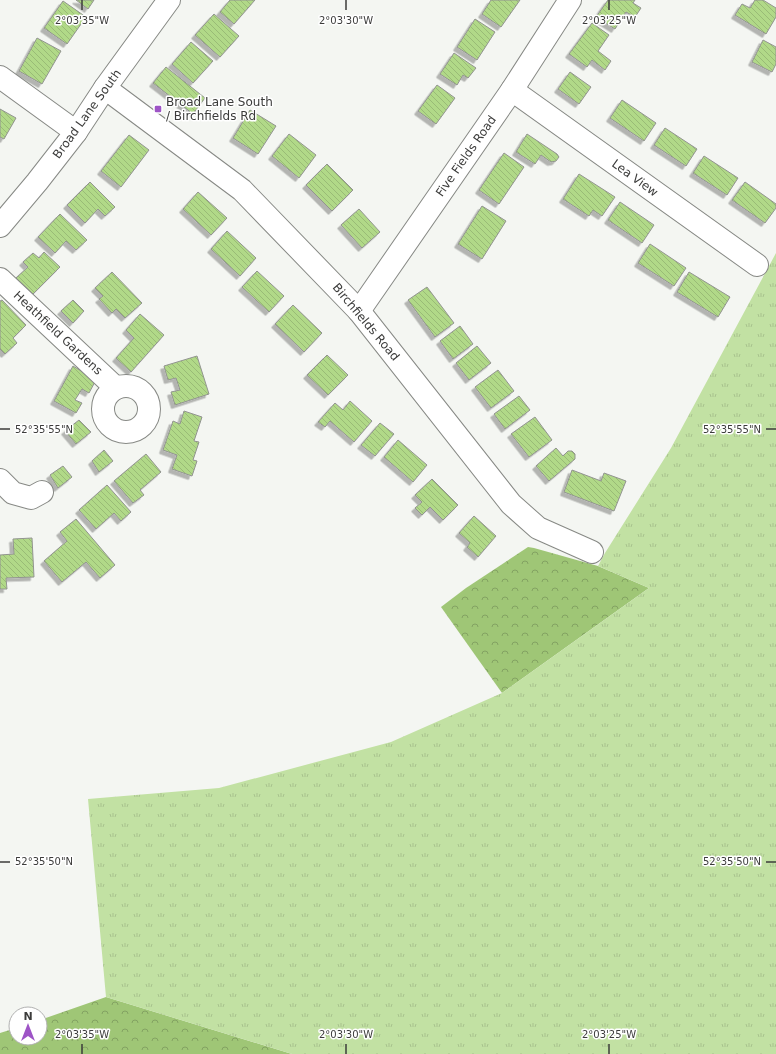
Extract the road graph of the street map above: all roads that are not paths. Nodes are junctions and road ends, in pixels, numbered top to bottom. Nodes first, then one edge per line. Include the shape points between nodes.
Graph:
1 (169, 0) edge
2 (570, 0) edge
3 (0, 77) edge
4 (105, 88) junction
5 (512, 90) junction
6 (76, 132) junction
7 (0, 226) edge
8 (757, 265) dead end
9 (0, 279) edge
10 (359, 311) junction
11 (116, 388) dead end
12 (0, 480) edge
13 (42, 492) dead end
14 (592, 552) dead end

1 - 4 street, Broad Lane South
2 - 5 street, Five Fields Road
3 - 6 street
4 - 6 street, Broad Lane South
4 - 10 street, Birchfields Road via 242,190
5 - 8 street, Lea View
5 - 10 street, Five Fields Road
6 - 7 street, Broad Lane South
9 - 11 street, Heathfield Gardens
10 - 14 street, Birchfields Road via 511,504 538,528
12 - 13 street via 13,493 31,498

